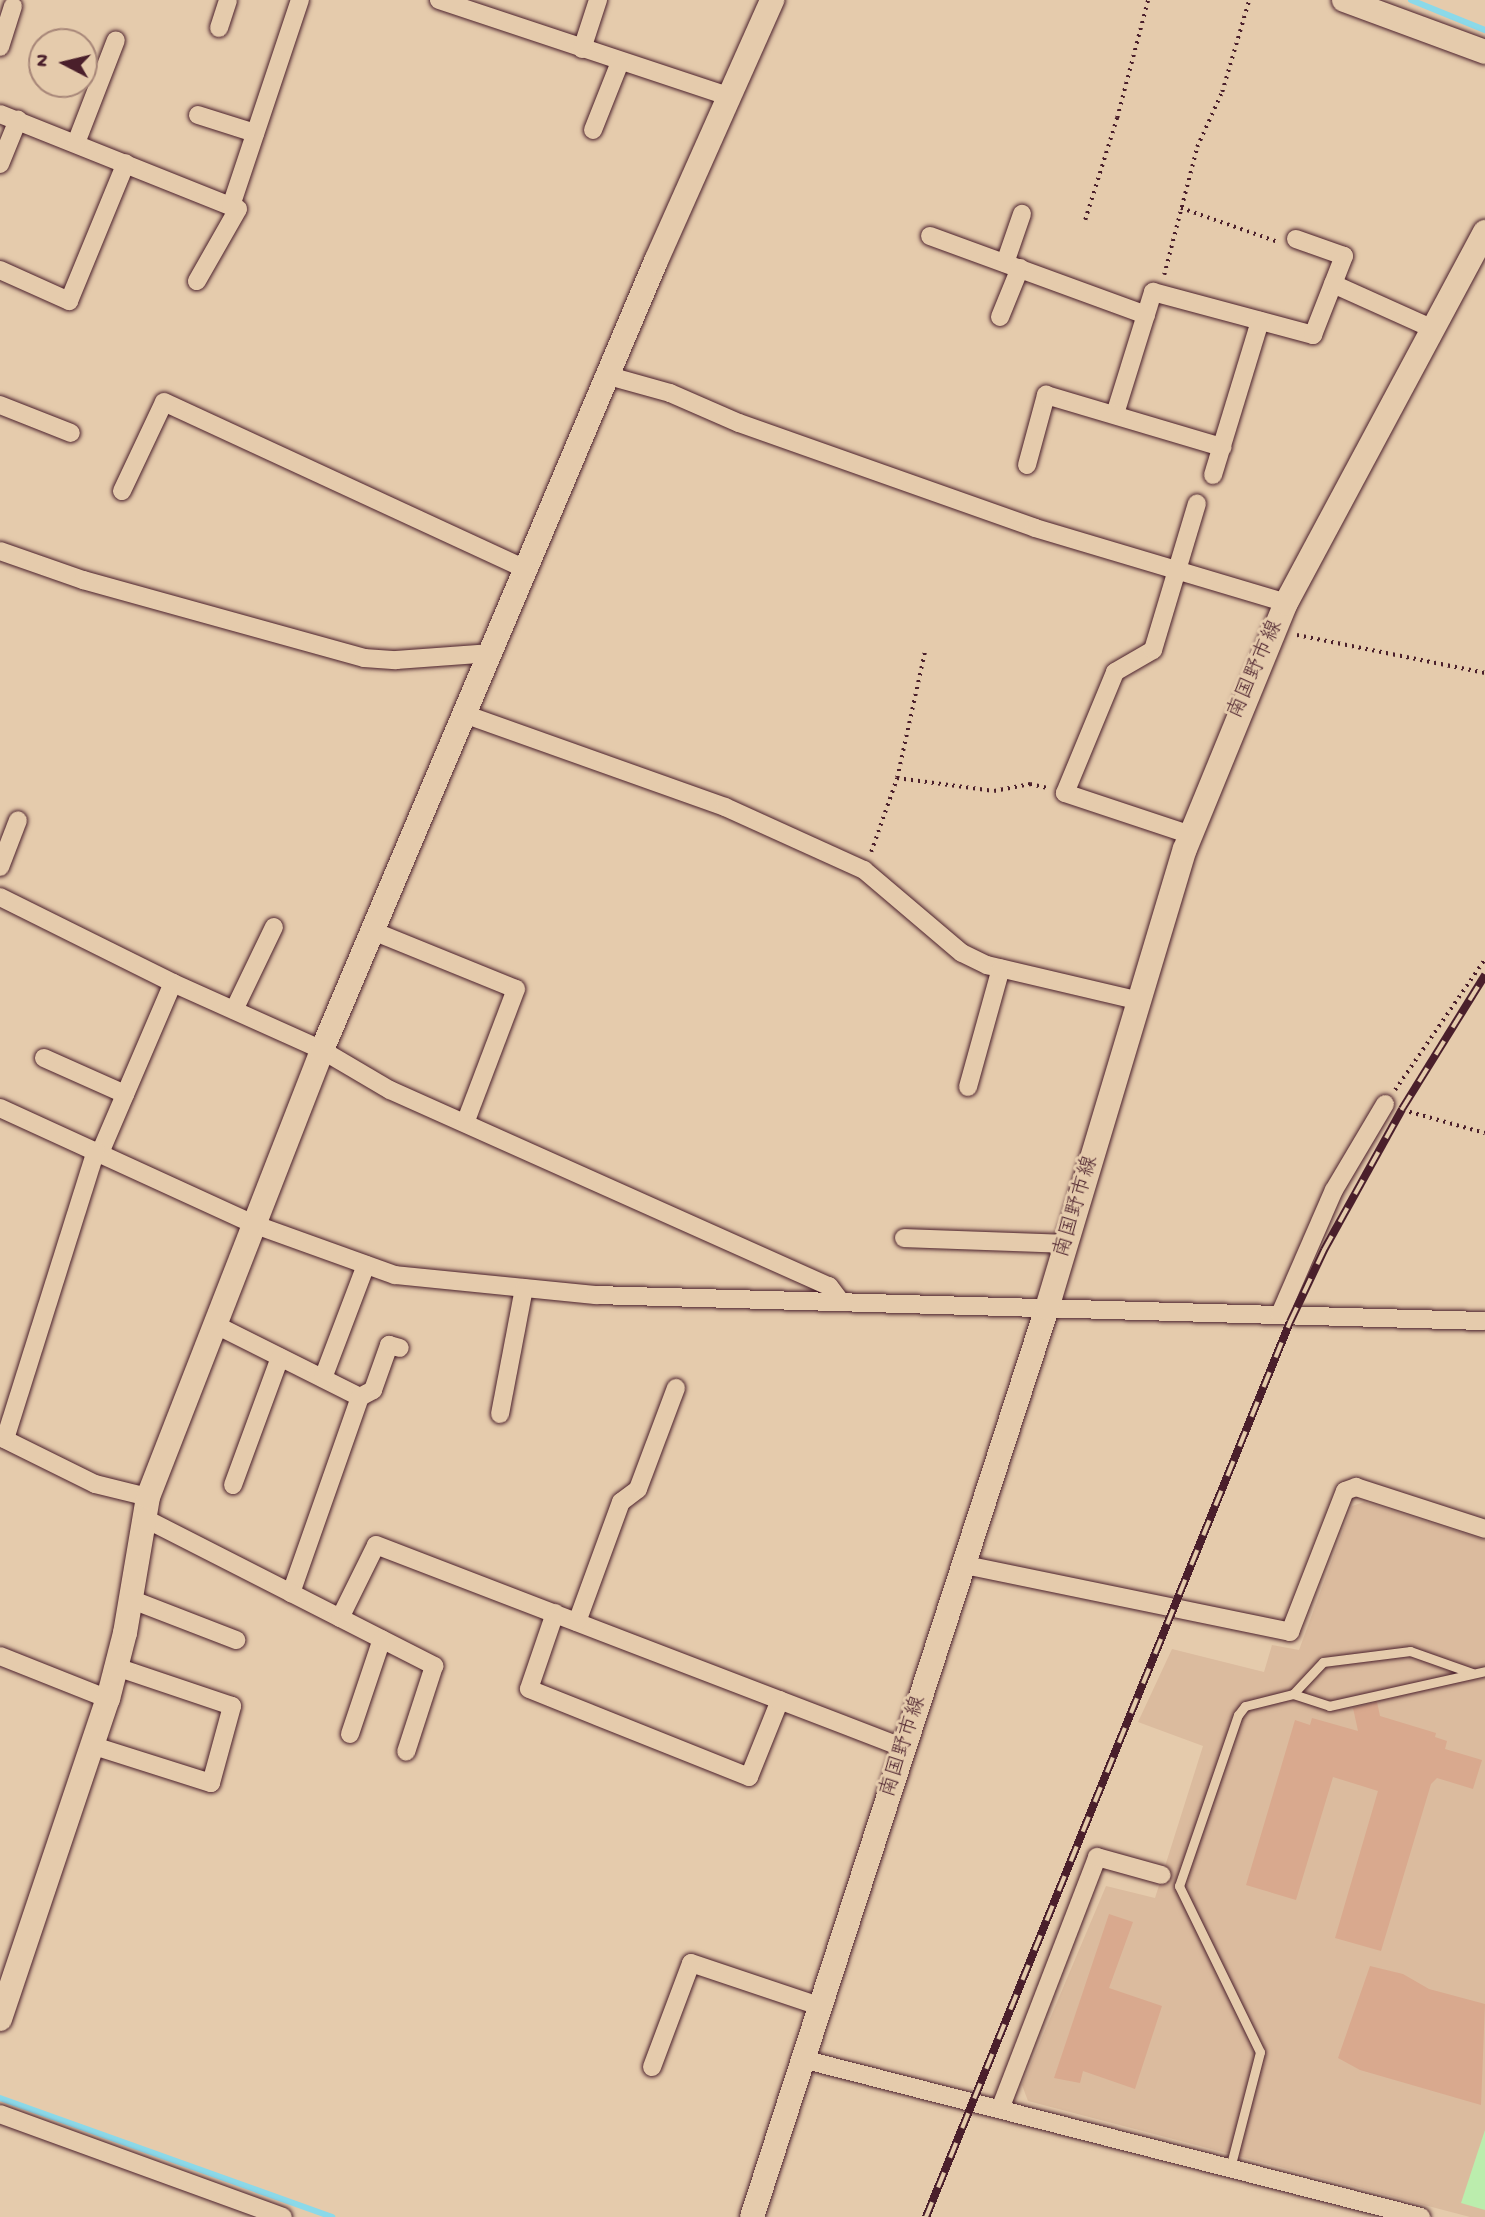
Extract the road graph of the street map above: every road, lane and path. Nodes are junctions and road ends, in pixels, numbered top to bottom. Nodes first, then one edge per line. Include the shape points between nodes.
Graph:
1 (229, 0) edge
2 (300, 0) edge
3 (439, 0) edge
4 (598, 0) edge
5 (772, 0) edge
6 (1148, 0) edge
7 (1249, 0) edge
8 (1344, 0) edge
9 (13, 6) dead end
10 (219, 28) dead end
11 (116, 40) dead end
12 (0, 47) edge
13 (582, 49) junction
14 (1485, 52) edge
15 (620, 62) junction
16 (730, 97) junction
17 (0, 114) edge
18 (198, 115) dead end
19 (19, 120) junction
20 (593, 130) dead end
21 (255, 133) junction
22 (76, 143) junction
23 (126, 163) junction
24 (0, 164) edge
25 (231, 206) junction
26 (1181, 208) junction
27 (1022, 214) dead end
28 (1085, 220) dead end
29 (1485, 232) edge
30 (930, 236) dead end
31 (1296, 239) joint
32 (1013, 266) junction
33 (0, 270) edge
34 (197, 281) dead end
35 (1333, 284) junction
36 (1159, 294) junction
37 (1146, 315) junction
38 (1000, 317) dead end
39 (1260, 321) junction
40 (1433, 329) junction
41 (609, 376) junction
42 (0, 405) edge
43 (1115, 414) junction
44 (71, 433) dead end
45 (1222, 447) junction
46 (1027, 465) dead end
47 (1213, 475) dead end
48 (121, 491) dead end
49 (1197, 503) dead end
50 (0, 551) edge
51 (527, 570) junction
52 (1179, 571) junction
53 (1286, 603) junction
54 (1274, 631) junction
55 (925, 651) dead end
56 (492, 653) junction
57 (1485, 673) edge
58 (467, 715) junction
59 (897, 778) junction
60 (1065, 793) junction
61 (19, 820) dead end
62 (1191, 835) junction
63 (0, 867) edge
64 (864, 870) junction
65 (0, 897) edge
66 (274, 927) dead end
67 (373, 931) junction
68 (1485, 959) edge
69 (1001, 968) junction
70 (173, 983) junction
71 (1140, 1000) junction
72 (234, 1010) junction
73 (322, 1050) junction
74 (44, 1058) dead end
75 (968, 1087) dead end
76 (125, 1094) junction
77 (1385, 1104) junction
78 (0, 1108) edge
79 (465, 1123) junction
80 (1485, 1133) edge
81 (98, 1152) junction
82 (256, 1225) junction
83 (904, 1238) dead end
84 (1067, 1244) junction
85 (366, 1265) junction
86 (524, 1288) junction
87 (841, 1302) junction
88 (1047, 1308) junction
89 (1280, 1314) junction
90 (1485, 1321) edge
91 (216, 1325) junction
92 (400, 1348) dead end
93 (279, 1357) junction
94 (323, 1378) junction
95 (676, 1388) dead end
96 (359, 1397) junction
97 (500, 1414) dead end
98 (2, 1438) edge
99 (233, 1485) dead end
100 (146, 1508) junction
101 (1485, 1529) edge
102 (965, 1565) junction
103 (291, 1593) junction
104 (130, 1599) junction
105 (555, 1613) junction
106 (340, 1618) junction
107 (577, 1622) junction
108 (382, 1639) junction
109 (236, 1640) dead end
110 (0, 1656) edge
111 (116, 1667) junction
112 (1485, 1671) edge
113 (1474, 1673) junction
114 (1293, 1694) junction
115 (108, 1699) junction
116 (780, 1700) junction
117 (350, 1734) dead end
118 (91, 1745) junction
119 (904, 1748) junction
120 (407, 1752) dead end
121 (1162, 1875) joint
122 (1181, 1881) junction
123 (819, 2007) junction
124 (0, 2020) edge
125 (802, 2059) junction
126 (652, 2067) dead end
127 (1000, 2109) junction
128 (0, 2114) edge
129 (1230, 2168) junction
130 (283, 2217) edge
131 (752, 2217) edge
132 (1421, 2217) edge

1 - 10 street
2 - 21 street
3 - 13 street
4 - 13 street
5 - 16 main road
6 - 28 path via 1118,118
7 - 26 path
8 - 14 main road
9 - 12 street
11 - 22 street
13 - 15 street
15 - 16 street
15 - 20 street
16 - 41 main road
17 - 19 street
18 - 21 street
19 - 22 street
19 - 24 street
21 - 25 street
22 - 23 street
23 - 25 street
23 - 33 street via 69,301
25 - 34 street via 238,209
26 - 31 path via 1290,247
26 - 36 path
27 - 32 street
29 - 40 main road, 南国野市線
30 - 32 street
31 - 35 street via 1344,256
32 - 37 street
32 - 38 street
35 - 39 street via 1313,335
35 - 40 street
36 - 37 street via 1153,292
36 - 39 street
37 - 43 street
39 - 45 street
40 - 53 main road, 南国野市線
41 - 51 main road
41 - 52 street via 670,393 925,491
42 - 44 street
43 - 45 street
43 - 46 street via 1046,395
45 - 47 street
48 - 51 street via 164,402
49 - 52 street
50 - 56 street via 83,580 364,657 396,660
51 - 56 main road
52 - 53 street
52 - 60 street via 1153,650 1115,672
53 - 54 main road, 南国野市線
54 - 57 path
54 - 62 main road, 南国野市線
55 - 59 path
56 - 58 main road
58 - 64 street via 725,807
58 - 67 main road
59 - 60 path via 994,791 1030,784
59 - 64 path
60 - 62 street
61 - 63 street
62 - 71 main road, 南国野市線
64 - 69 street via 962,953
65 - 70 street
66 - 72 street
67 - 73 main road
67 - 79 street via 516,989
68 - 77 path
69 - 71 street
69 - 75 street
70 - 72 street
70 - 76 street
71 - 84 main road, 南国野市線
72 - 73 street
73 - 79 street via 390,1090
73 - 82 main road
74 - 76 street
76 - 81 street
77 - 80 path
77 - 89 street via 1334,1190
78 - 81 street
79 - 87 street via 829,1286
81 - 82 street
81 - 98 street
82 - 85 street
82 - 91 main road
83 - 84 street
84 - 88 main road, 南国野市線
85 - 86 street via 395,1275
85 - 94 street
86 - 87 street via 596,1295
86 - 97 street
87 - 88 street
88 - 89 street
88 - 102 main road, 南国野市線
89 - 90 street
91 - 93 street
91 - 100 main road
92 - 96 street via 389,1345 373,1390
93 - 94 street
93 - 99 street
94 - 96 street
95 - 107 street via 638,1489 621,1502
96 - 103 street
98 - 100 street
100 - 103 street
100 - 104 main road
101 - 102 street via 1356,1487 1345,1491 1290,1632
102 - 119 main road, 南国野市線
103 - 106 street
104 - 109 street
104 - 111 main road
105 - 106 street via 376,1545
105 - 107 street
105 - 116 street via 529,1689 750,1777
106 - 108 street
107 - 116 street
108 - 117 street
108 - 120 street via 435,1666
110 - 115 street
111 - 115 main road
111 - 118 street via 232,1706 211,1783
112 - 113 lane
113 - 114 lane via 1329,1706
113 - 114 lane via 1410,1651 1323,1662
114 - 122 lane via 1245,1706 1238,1715
115 - 118 main road
116 - 119 street
118 - 124 main road
119 - 123 main road, 南国野市線
121 - 122 lane
121 - 127 street via 1097,1857
122 - 129 lane via 1179,1886 1260,2052
123 - 125 main road, 南国野市線
123 - 126 street via 691,1963
125 - 127 street
125 - 131 main road, 南国野市線
127 - 129 street
128 - 130 street
129 - 132 street

